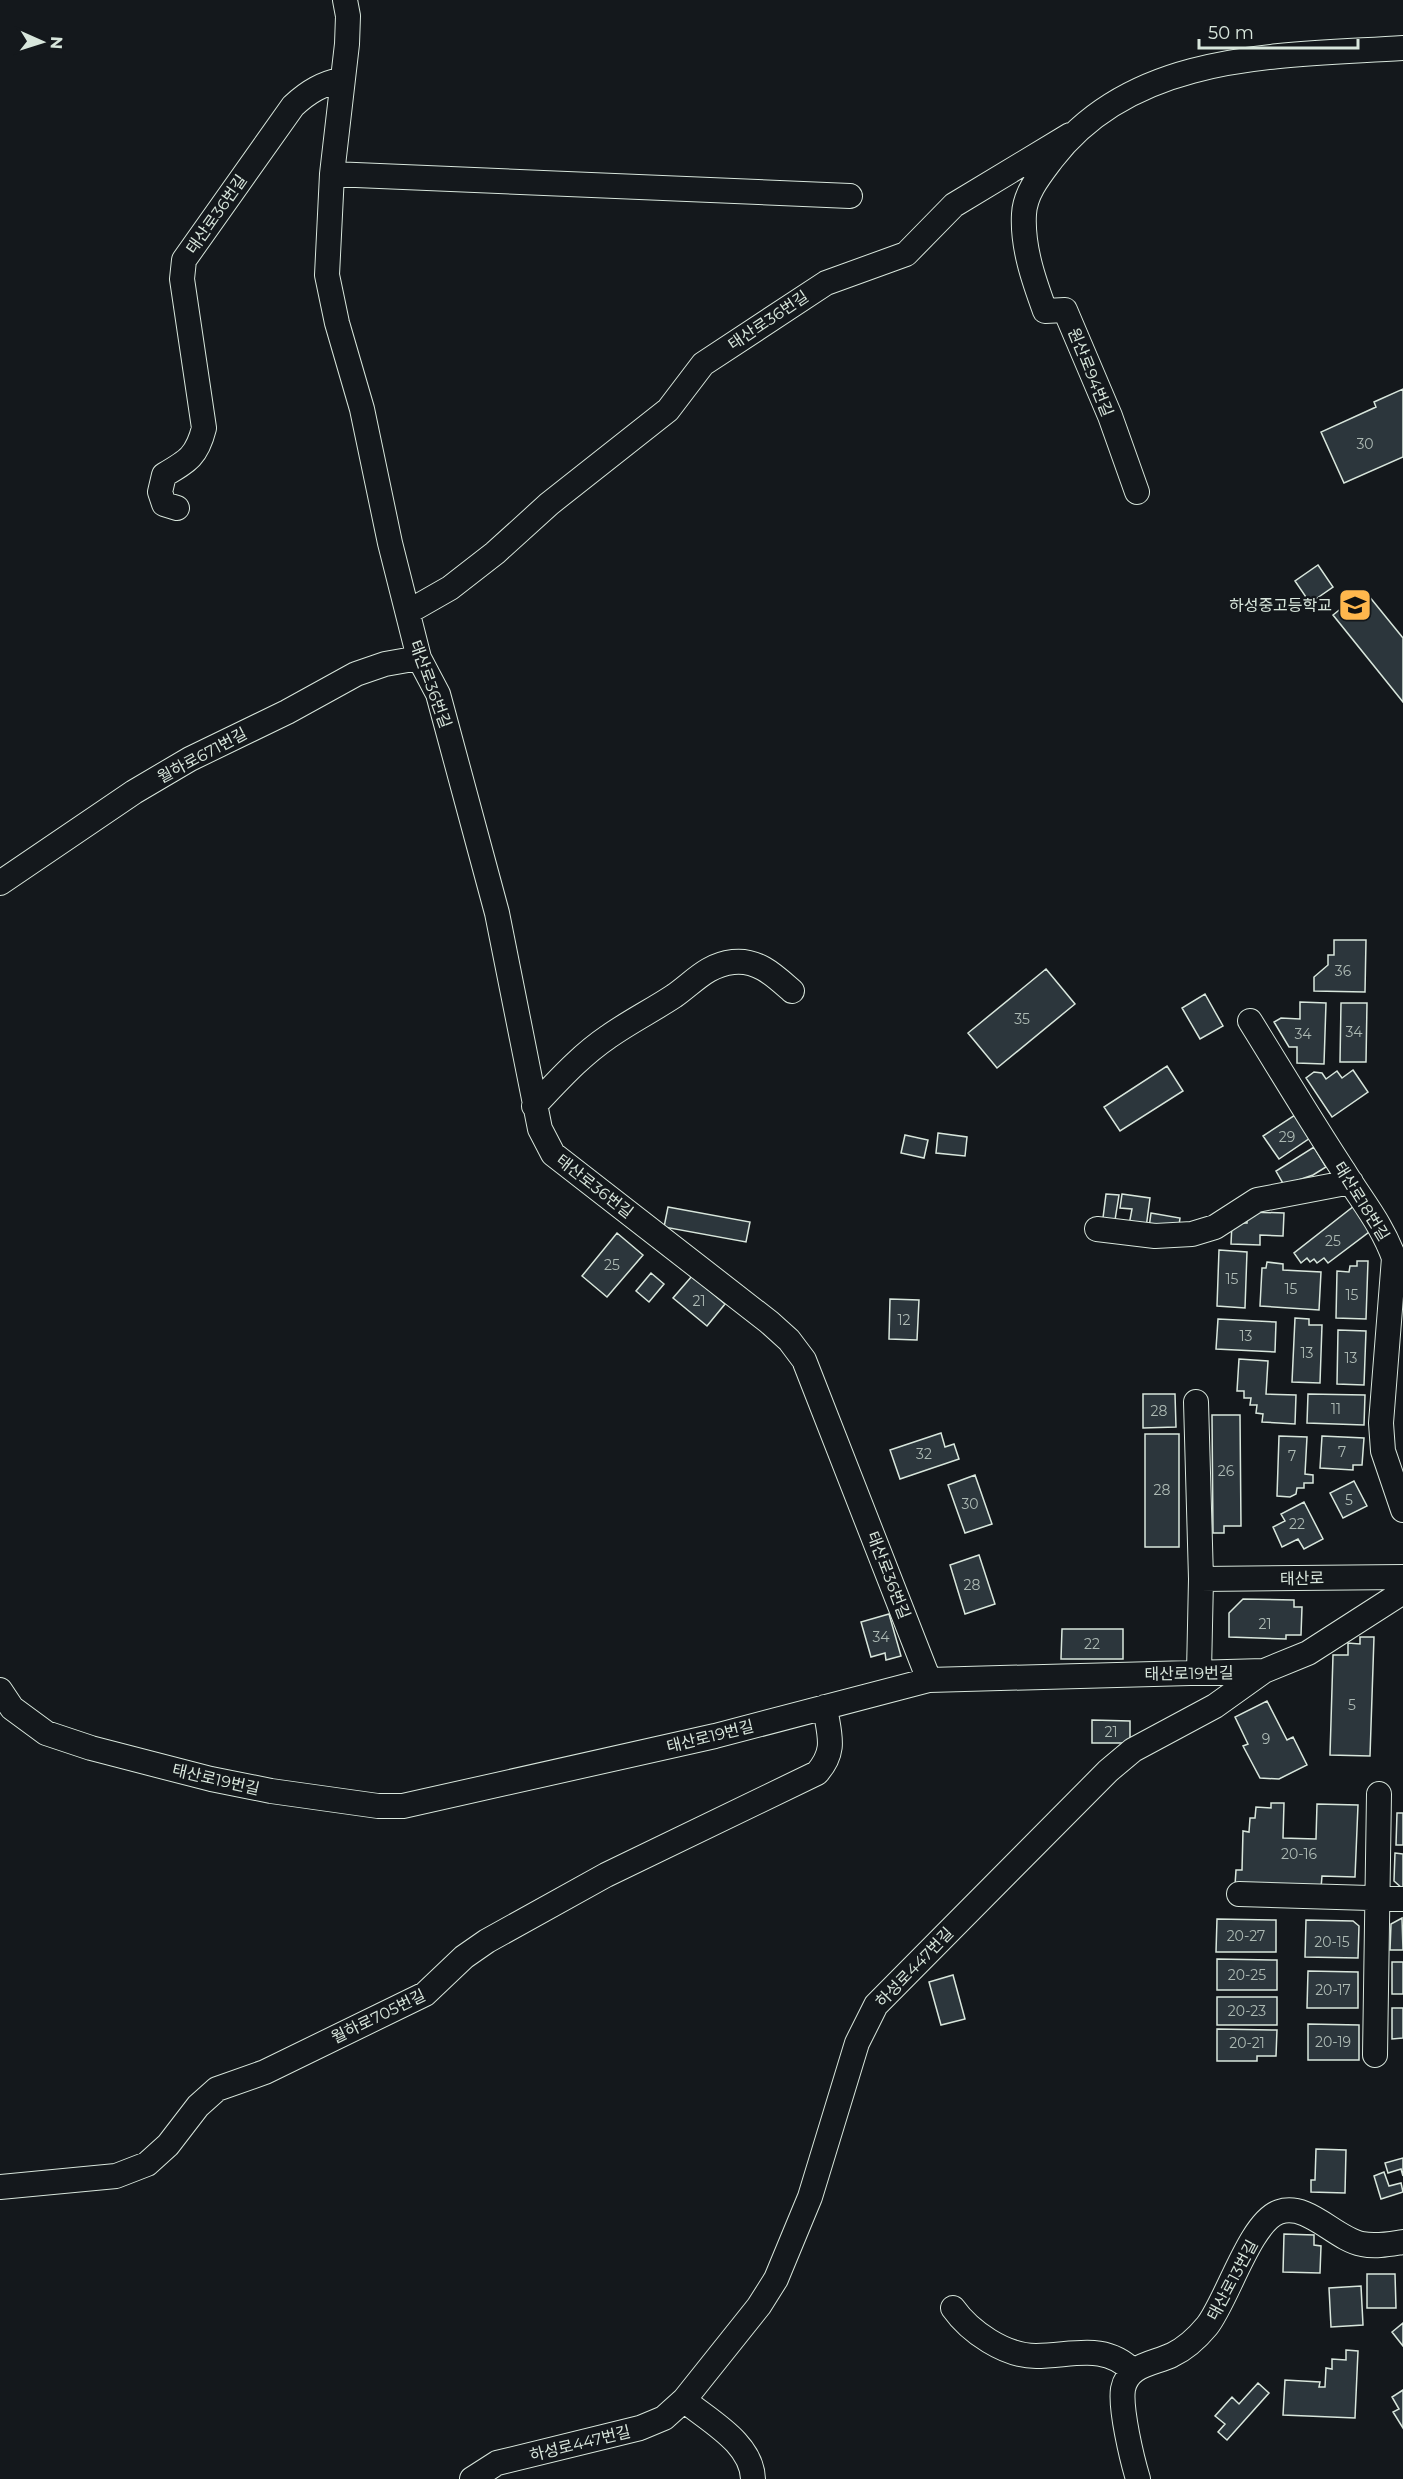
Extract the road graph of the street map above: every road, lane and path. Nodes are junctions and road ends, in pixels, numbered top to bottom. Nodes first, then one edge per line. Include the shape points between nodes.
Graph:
1 (345, 0) edge
2 (1403, 48) edge
3 (343, 79) junction
4 (1070, 135) junction
5 (332, 174) junction
6 (850, 196) dead end
7 (1137, 492) dead end
8 (177, 508) dead end
9 (408, 612) junction
10 (419, 658) junction
11 (0, 883) edge
12 (792, 991) dead end
13 (1250, 1021) dead end
14 (534, 1106) junction
15 (1351, 1182) junction
16 (1097, 1229) dead end
17 (1196, 1402) dead end
18 (1403, 1510) edge
19 (1403, 1577) edge
20 (1201, 1579) junction
21 (1403, 1592) edge
22 (1264, 1671) junction
23 (1199, 1672) junction
24 (929, 1680) junction
25 (4, 1707) edge
26 (825, 1707) junction
27 (1379, 1794) dead end
28 (1239, 1894) dead end
29 (1377, 1898) junction
30 (1403, 1899) edge
31 (1375, 2055) dead end
32 (0, 2187) edge
33 (1403, 2242) edge
34 (953, 2308) dead end
35 (1133, 2371) junction
36 (684, 2400) junction
37 (472, 2479) edge
38 (753, 2479) edge
39 (1138, 2479) edge

1 - 3 street, 태산로36번길 via 348,26
2 - 4 street, 원산로94번길 via 1242,59 1213,65 1128,94
3 - 5 street, 태산로36번길
3 - 8 street, 태산로36번길 via 324,83 293,106 184,260 182,279 204,428 199,450 164,476 160,492 164,504
4 - 7 street, 원산로94번길 via 1029,193 1024,213 1026,247 1045,311 1065,310 1074,328
4 - 9 street, 태산로36번길 via 954,205 906,254 826,283 704,364 668,411 450,588
5 - 6 street
5 - 9 street, 태산로36번길 via 327,275
9 - 10 street, 태산로36번길
10 - 11 street, 월하로671번길 via 356,674 190,759
10 - 14 street, 태산로36번길 via 438,694 497,913
12 - 14 street via 770,971 753,963 712,967 600,1043
13 - 15 street, 태산로18번길
14 - 24 street, 태산로36번길 via 553,1154 769,1322 804,1360
15 - 16 street via 1257,1200 1215,1227 1192,1234 1155,1236
15 - 18 street, 태산로18번길 via 1387,1237 1394,1258 1381,1423 1383,1451
17 - 20 street
19 - 20 street, 태산로
20 - 23 street
21 - 22 street, 태산로19번길 via 1308,1653
22 - 23 street, 태산로19번길
22 - 36 street, 하성로447번길 via 1215,1706 1152,1738 1108,1771 876,2005 857,2043 810,2197 784,2263 759,2306
23 - 24 street, 태산로19번길
24 - 26 street, 태산로19번길
25 - 26 street, 태산로19번길 via 46,1733 91,1749 221,1781 378,1806 429,1801
26 - 32 street, 월하로705번길 via 831,1745 829,1760 817,1773 606,1875 487,1941 425,1994 265,2072 217,2089 147,2164 116,2176
27 - 29 street
28 - 29 street
29 - 30 street
29 - 31 street
33 - 35 street, 태산로13번길 via 1362,2244 1298,2212 1279,2212 1256,2234 1209,2324 1192,2343
34 - 35 street via 975,2331 1019,2354 1107,2354
35 - 39 street via 1123,2389 1131,2458
36 - 37 street, 하성로447번길 via 664,2418 640,2428 497,2463
36 - 38 street via 741,2448

